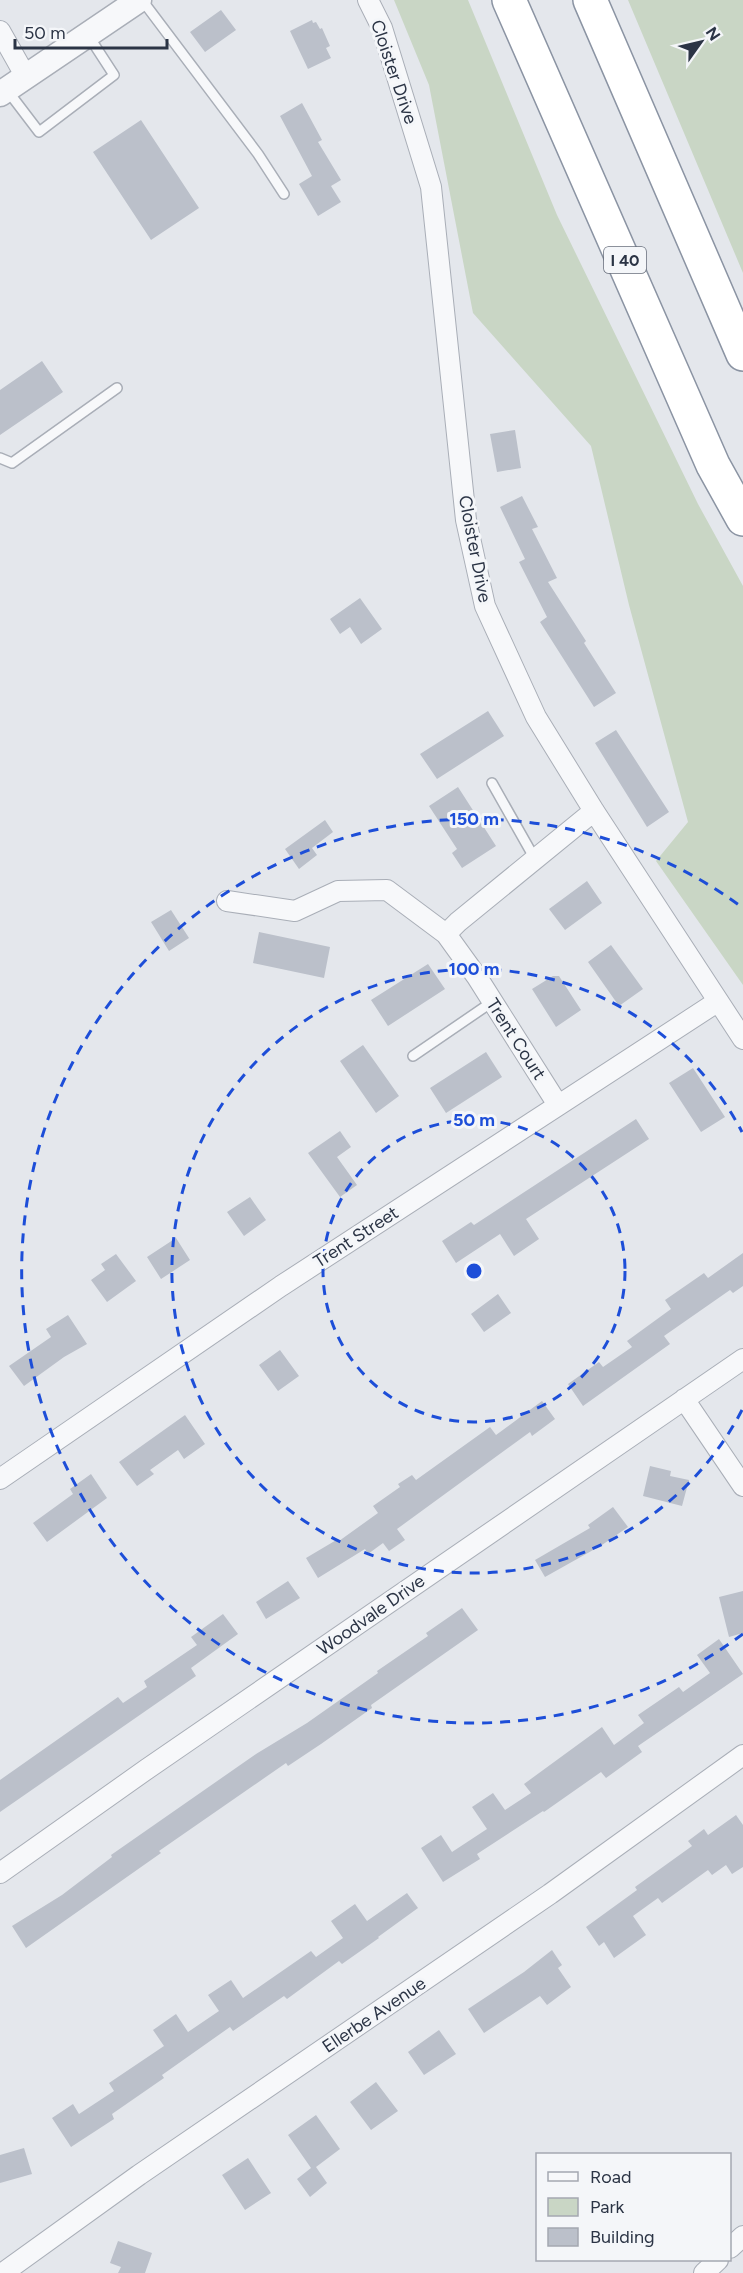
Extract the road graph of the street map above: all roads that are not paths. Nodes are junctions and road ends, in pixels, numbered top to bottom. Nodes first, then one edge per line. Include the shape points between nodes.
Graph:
1 (141, 0) edge
2 (368, 0) edge
3 (509, 0) edge
4 (590, 0) edge
5 (0, 31) edge
6 (88, 35) junction
7 (11, 87) edge
8 (284, 194) dead end
9 (743, 354) edge
10 (117, 388) dead end
11 (0, 458) edge
12 (743, 519) edge
13 (492, 783) dead end
14 (594, 811) junction
15 (535, 859) junction
16 (226, 902) dead end
17 (452, 928) junction
18 (492, 1002) junction
19 (717, 1002) junction
20 (743, 1039) edge
21 (413, 1056) dead end
22 (558, 1105) junction
23 (743, 1359) edge
24 (684, 1399) junction
25 (0, 1479) edge
26 (743, 1486) edge
27 (743, 1755) edge
28 (0, 1873) edge
29 (743, 2236) edge
30 (731, 2246) edge
31 (716, 2261) edge
32 (3, 2273) edge
33 (704, 2273) edge

1 - 6 street
1 - 8 lane
2 - 14 street, Cloister Drive via 382,28 431,186 466,520 484,606 536,717
3 - 12 highway, I 40 via 713,465
4 - 9 highway
5 - 7 street
6 - 7 street
6 - 7 lane via 114,75 39,132
10 - 11 lane via 12,463
13 - 15 lane
14 - 15 street
14 - 19 street, Cloister Drive
15 - 17 street
16 - 17 street, Trent Court via 295,911 338,891 387,890
17 - 18 street, Trent Court
18 - 21 lane
18 - 22 street, Trent Court
19 - 20 street, Cloister Drive
19 - 22 street, Trent Street
22 - 25 street, Trent Street via 281,1286
23 - 24 street, Woodvale Drive
24 - 26 street
24 - 28 street, Woodvale Drive
27 - 32 street, Ellerbe Avenue via 550,1894 138,2175
29 - 30 street
31 - 33 street

